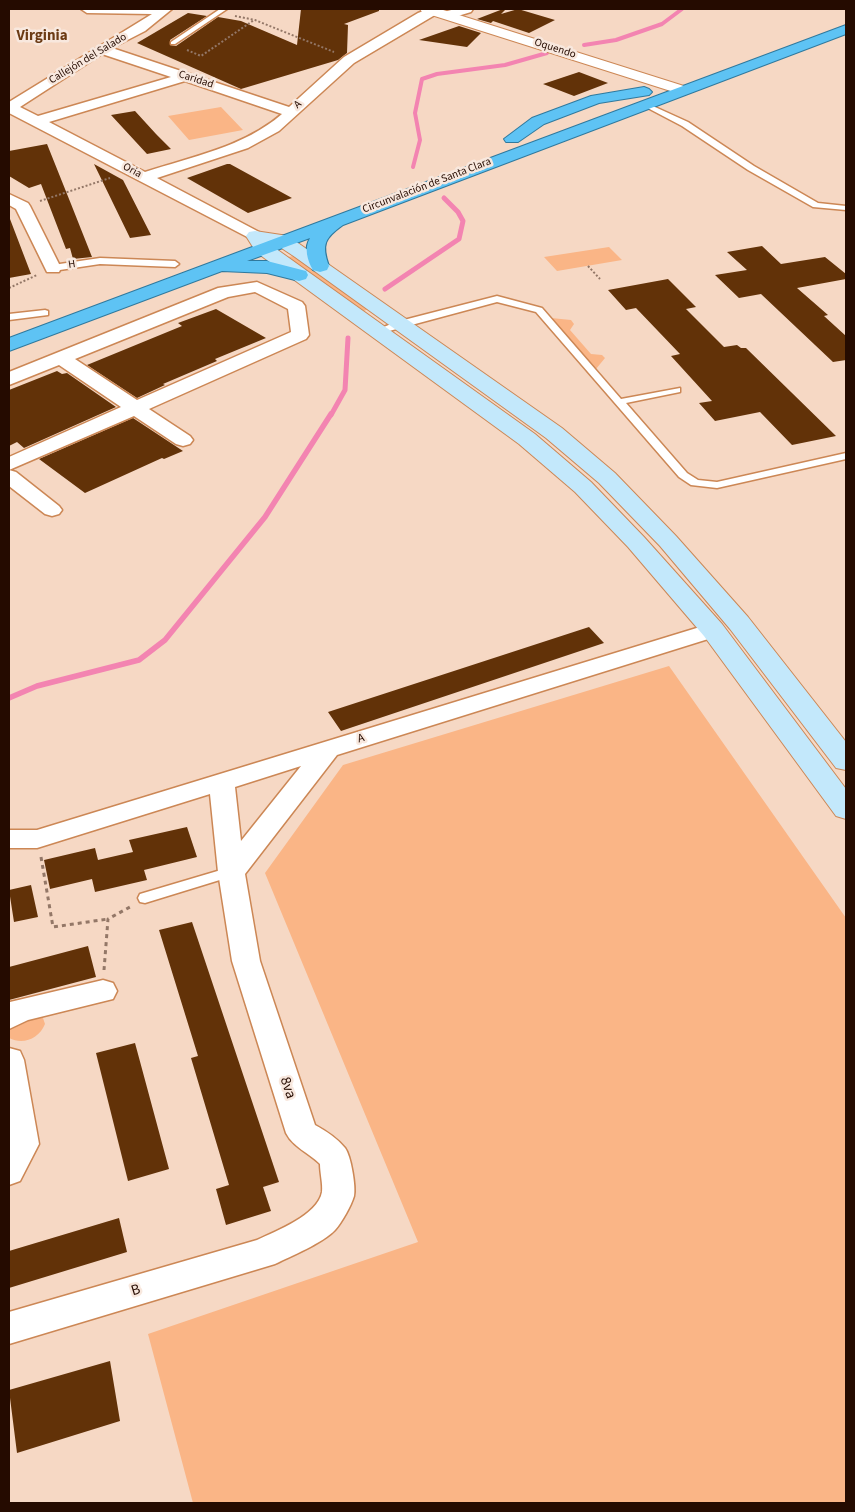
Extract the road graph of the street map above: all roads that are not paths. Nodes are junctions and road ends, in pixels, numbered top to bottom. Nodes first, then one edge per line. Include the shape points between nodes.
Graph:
1 (87, 9) edge
2 (166, 9) edge
3 (224, 9) edge
4 (467, 9) edge
5 (437, 11) edge
6 (846, 18) edge
7 (846, 29) edge
8 (173, 43) dead end
9 (101, 49) junction
10 (184, 77) junction
11 (664, 84) junction
12 (16, 86) dead end
13 (39, 88) junction
14 (682, 90) junction
15 (645, 98) junction
16 (9, 107) edge
17 (291, 112) junction
18 (38, 121) junction
19 (138, 174) junction
20 (15, 203) edge
21 (846, 208) edge
22 (341, 218) junction
23 (266, 241) junction
24 (175, 264) junction
25 (320, 266) junction
26 (53, 268) joint
27 (193, 274) junction
28 (299, 275) junction
29 (45, 313) junction
30 (9, 317) edge
31 (399, 324) junction
32 (9, 327) edge
33 (378, 331) junction
34 (9, 345) edge
35 (61, 358) junction
36 (9, 379) edge
37 (677, 390) dead end
38 (619, 402) junction
39 (136, 408) junction
40 (183, 440) dead end
41 (846, 456) edge
42 (9, 464) edge
43 (9, 476) edge
44 (52, 510) dead end
45 (726, 626) junction
46 (328, 749) junction
47 (846, 760) edge
48 (222, 782) junction
49 (846, 809) edge
50 (9, 839) edge
51 (231, 872) junction
52 (145, 898) road end
53 (103, 991) road end
54 (9, 1017) edge
55 (9, 1060) edge
56 (9, 1170) edge
57 (263, 1253) joint
58 (9, 1328) edge

1 - 2 street
2 - 9 street, Callejón del Salado via 140,28
3 - 8 lane
4 - 5 street, A
5 - 11 street, Oquendo
5 - 17 street, A via 422,16 351,59
6 - 11 highway, Circunvalación de Santa Clara
7 - 14 highway, Circunvalación de Santa Clara
9 - 10 street, Caridad
9 - 13 street, Callejón del Salado
10 - 17 street, Caridad
10 - 18 street
11 - 14 street, Oquendo
11 - 15 highway, Circunvalación de Santa Clara
12 - 13 street
13 - 16 street, Callejón del Salado
14 - 15 highway, Circunvalación de Santa Clara
15 - 21 lane via 751,168 816,205
15 - 22 highway, Circunvalación de Santa Clara
15 - 23 highway, Circunvalación de Santa Clara via 512,139
16 - 18 street, Oria
17 - 19 street, A via 274,128 243,144
18 - 19 street, Oria
19 - 23 street, Oria
20 - 26 street, H
22 - 23 highway, Circunvalación de Santa Clara
22 - 25 highway via 324,230 315,242 314,253
23 - 24 highway, Circunvalación de Santa Clara
23 - 25 main road
23 - 27 highway, Circunvalación de Santa Clara
23 - 28 main road
24 - 26 lane, H via 100,261
24 - 29 highway, Circunvalación de Santa Clara
25 - 31 main road
27 - 28 highway via 240,266 267,267
27 - 34 highway, Circunvalación de Santa Clara
28 - 33 main road
29 - 30 lane
29 - 32 highway, Circunvalación de Santa Clara
31 - 33 lane
31 - 38 lane via 497,299 539,310
31 - 45 main road via 554,433 607,478 668,541
33 - 45 main road via 527,439 583,487
35 - 36 street
35 - 39 street
35 - 39 street via 224,292 257,287 296,306 300,336
37 - 38 lane
38 - 41 lane via 683,475 695,483 717,485
39 - 40 street
39 - 42 street
43 - 44 street
45 - 46 street, A
45 - 47 main road
45 - 49 main road
46 - 48 street, A
46 - 51 street
48 - 50 street, A via 37,839
48 - 51 street, 8va
51 - 52 lane
51 - 57 street, 8va via 246,961 302,1133 320,1144 335,1160 338,1195 323,1220
53 - 54 street via 20,1010
55 - 56 street via 22,1144
57 - 58 street, B

